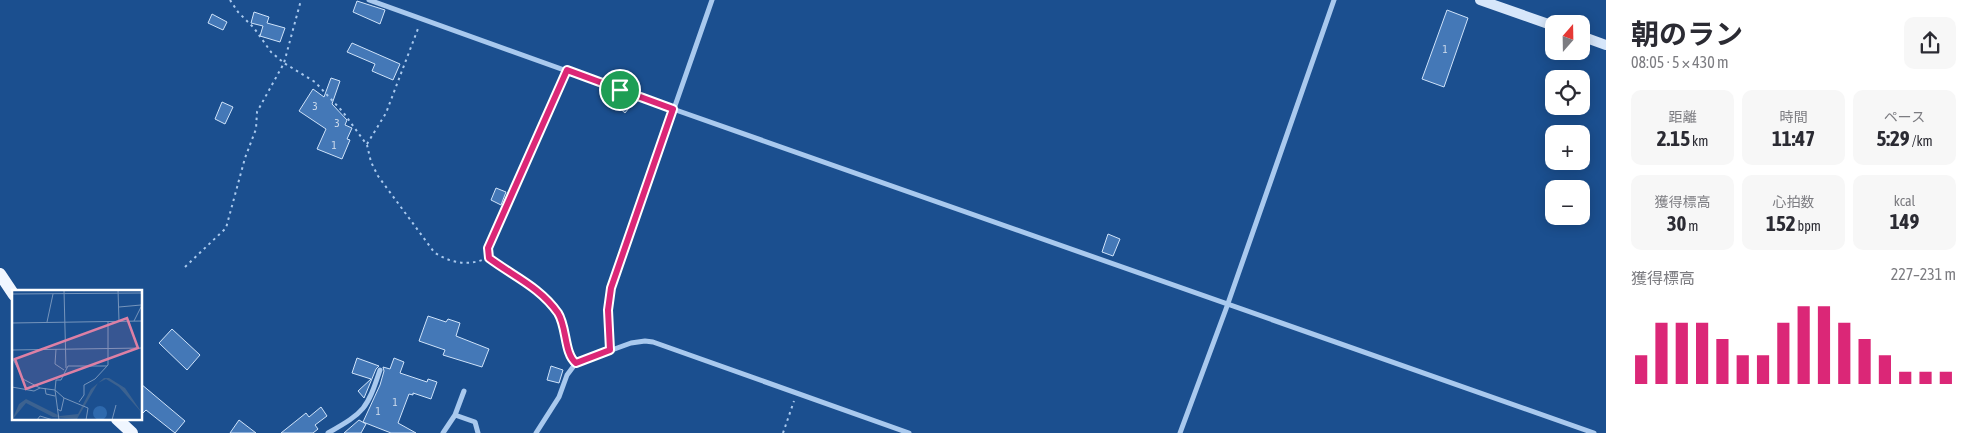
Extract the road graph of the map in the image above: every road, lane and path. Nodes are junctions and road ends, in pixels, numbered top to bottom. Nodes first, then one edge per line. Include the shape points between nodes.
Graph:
1 (230, 0) edge
2 (301, 0) edge
3 (369, 0) edge
4 (712, 0) edge
5 (1334, 0) edge
6 (1483, 1) edge
7 (421, 19) junction
8 (1545, 23) edge
9 (1590, 39) edge
10 (1606, 45) edge
11 (284, 63) junction
12 (567, 70) junction
13 (673, 109) junction
14 (367, 145) junction
15 (489, 258) junction
16 (185, 267) dead end
17 (0, 274) edge
18 (12, 292) edge
19 (1227, 303) junction
20 (610, 350) junction
21 (576, 363) junction
22 (380, 370) dead end
23 (464, 391) dead end
24 (797, 394) junction
25 (455, 415) junction
26 (118, 420) edge
27 (132, 433) edge
28 (328, 433) edge
29 (443, 433) edge
30 (478, 433) edge
31 (536, 433) edge
32 (783, 433) edge
33 (909, 433) edge
34 (1180, 433) edge
35 (1594, 433) edge

1 - 11 path via 271,52
2 - 11 path
3 - 7 street
4 - 13 street
5 - 19 street
6 - 8 main road
7 - 12 street
7 - 14 path via 386,113
9 - 10 main road
11 - 14 path via 314,82
11 - 16 path via 257,112 256,129 226,228
12 - 13 street
12 - 15 street via 488,248
13 - 19 street
13 - 20 street via 611,288 608,310
14 - 15 path via 378,176 434,252 441,258 463,264
15 - 21 street via 545,297 559,315 569,353
17 - 18 main road
19 - 34 street
19 - 35 street
20 - 21 street
20 - 24 street via 639,341 653,342
21 - 31 street
22 - 28 street via 364,409
23 - 25 street
24 - 32 path
24 - 33 street
25 - 29 street
25 - 30 street via 475,422
26 - 27 main road

